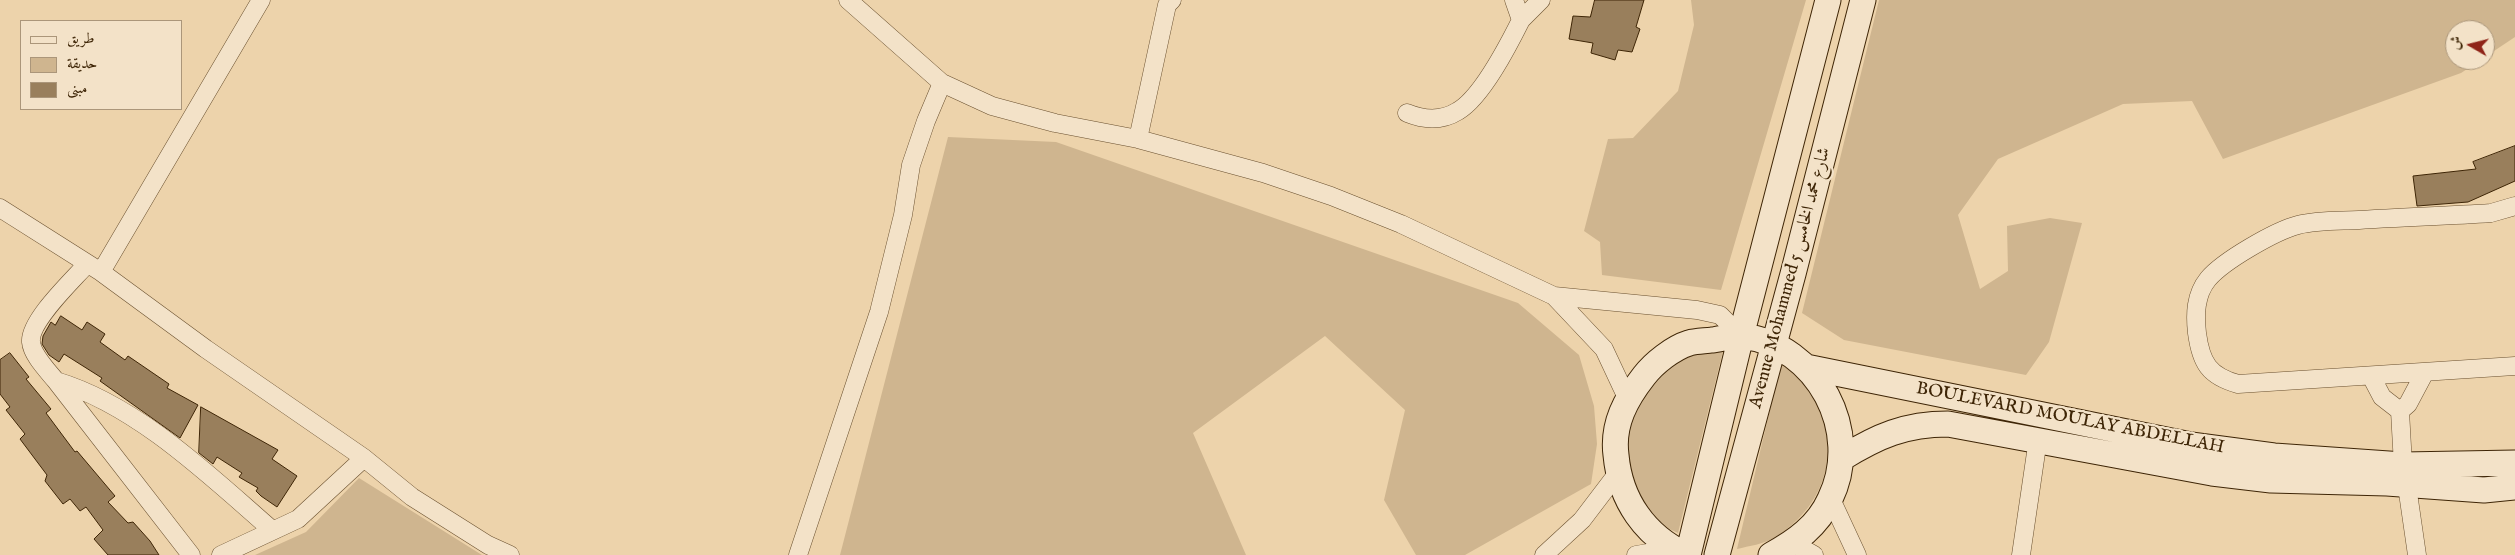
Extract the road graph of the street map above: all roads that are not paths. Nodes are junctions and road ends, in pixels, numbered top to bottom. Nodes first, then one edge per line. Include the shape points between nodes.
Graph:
1 (261, 0) edge
2 (848, 0) edge
3 (1514, 0) edge
4 (1541, 0) edge
5 (1828, 0) edge
6 (1864, 0) edge
7 (1169, 2) edge
8 (1521, 20) junction
9 (942, 83) junction
10 (1407, 113) dead end
11 (1138, 140) junction
12 (2515, 206) edge
13 (0, 208) edge
14 (94, 268) junction
15 (1554, 296) junction
16 (1741, 336) junction
17 (1773, 344) junction
18 (1806, 366) junction
19 (2515, 366) edge
20 (2425, 372) junction
21 (2371, 376) junction
22 (56, 381) junction
23 (1627, 398) junction
24 (2400, 411) junction
25 (2038, 439) junction
26 (364, 458) junction
27 (1842, 458) junction
28 (2515, 463) edge
29 (1617, 474) junction
30 (2405, 476) junction
31 (2515, 487) edge
32 (1831, 499) junction
33 (272, 530) junction
34 (1803, 549) edge
35 (484, 550) edge
36 (1682, 553) edge
37 (191, 555) edge
38 (221, 555) edge
39 (510, 555) edge
40 (798, 555) edge
41 (1544, 555) edge
42 (1636, 555) edge
43 (1717, 555) edge
44 (1770, 555) edge
45 (1858, 555) edge
46 (2020, 555) edge
47 (2417, 555) edge

1 - 14 street
2 - 9 street
3 - 8 street
4 - 8 street
5 - 16 main road, Avenue Mohammed 5 شارع محمد الخامس
6 - 17 main road, Avenue Mohammed 5 شارع محمد الخامس
7 - 11 street
8 - 10 street via 1503,55 1476,94 1459,111 1422,119
9 - 11 street via 992,106
9 - 40 street via 911,165 903,215 879,312
11 - 15 street via 1263,173 1331,196 1400,224
12 - 21 street via 2491,213 2298,225 2266,238 2208,279 2195,312 2198,343 2204,362 2214,376 2238,384
13 - 14 street
14 - 22 street via 38,321 32,333 31,343 36,355
14 - 26 street
15 - 16 street via 1698,310 1720,315
15 - 23 street via 1604,350
16 - 17 main road
16 - 23 main road via 1689,343 1653,365
16 - 36 main road, Avenue Mohammed 5 شارع محمد الخامس
17 - 18 main road
17 - 43 main road, Avenue Mohammed 5 شارع محمد الخامس
18 - 27 main road via 1827,393 1839,424
18 - 30 main road, BOULEVARD MOULAY ABDELLAH via 2192,445
19 - 20 street
20 - 21 street
20 - 24 street via 2408,404
21 - 24 street via 2382,396
22 - 33 street via 93,394 129,416 192,460
22 - 37 street
23 - 29 main road via 1617,431
24 - 30 street
25 - 27 main road, BOULEVARD MOULAY ABDELLAH via 1968,426 1924,424 1897,430
25 - 30 main road, BOULEVARD MOULAY ABDELLAH via 2271,480 2387,483
25 - 46 street
26 - 33 street via 298,519
26 - 35 street
27 - 32 main road
28 - 30 main road, BOULEVARD MOULAY ABDELLAH
29 - 36 main road via 1628,504 1647,529
29 - 41 street via 1582,520
30 - 31 main road, BOULEVARD MOULAY ABDELLAH via 2484,490
30 - 47 street
32 - 34 main road via 1814,524
32 - 45 street
33 - 38 street
34 - 44 main road
35 - 39 street
36 - 42 street

